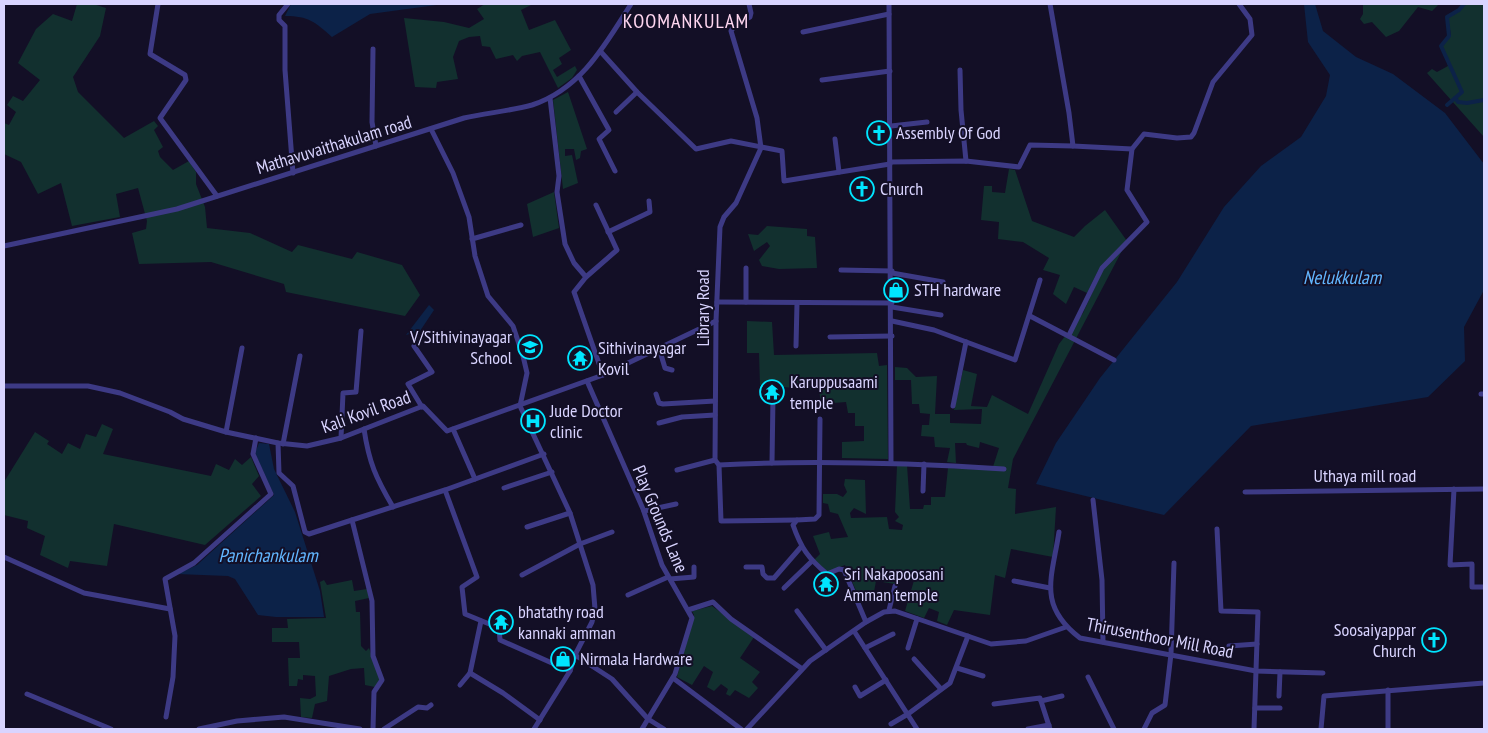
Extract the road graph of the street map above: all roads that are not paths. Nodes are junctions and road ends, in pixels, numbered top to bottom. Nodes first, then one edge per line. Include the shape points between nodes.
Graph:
1 (158, 4) edge
2 (288, 4) edge
3 (630, 4) edge
4 (749, 4) edge
5 (889, 4) edge
6 (1050, 4) edge
7 (1239, 4) edge
8 (889, 14) junction
9 (803, 32) dead end
10 (373, 49) dead end
11 (601, 52) junction
12 (960, 70) dead end
13 (890, 71) junction
14 (579, 76) junction
15 (822, 80) dead end
16 (637, 92) junction
17 (550, 98) junction
18 (616, 112) dead end
19 (927, 122) dead end
20 (891, 126) junction
21 (431, 130) junction
22 (835, 139) dead end
23 (376, 146) junction
24 (1072, 146) junction
25 (761, 148) junction
26 (1132, 149) junction
27 (966, 161) junction
28 (890, 163) junction
29 (615, 171) dead end
30 (839, 172) junction
31 (293, 173) junction
32 (217, 196) junction
33 (649, 201) dead end
34 (596, 205) dead end
35 (521, 225) dead end
36 (608, 232) junction
37 (472, 239) junction
38 (4, 246) edge
39 (746, 268) dead end
40 (841, 270) dead end
41 (892, 272) junction
42 (586, 277) junction
43 (1040, 280) dead end
44 (943, 282) dead end
45 (718, 302) junction
46 (746, 302) junction
47 (797, 303) junction
48 (892, 305) junction
49 (940, 315) dead end
50 (1030, 316) junction
51 (716, 321) junction
52 (892, 321) junction
53 (361, 331) dead end
54 (1069, 335) junction
55 (892, 336) junction
56 (830, 337) dead end
57 (966, 342) junction
58 (414, 346) dead end
59 (796, 346) dead end
60 (242, 348) dead end
61 (659, 348) junction
62 (300, 356) dead end
63 (1114, 360) dead end
64 (672, 370) dead end
65 (603, 375) junction
66 (587, 381) junction
67 (4, 386) edge
68 (656, 394) dead end
69 (773, 397) dead end
70 (715, 401) junction
71 (520, 406) junction
72 (953, 406) dead end
73 (422, 407) junction
74 (715, 415) junction
75 (820, 419) dead end
76 (659, 423) dead end
77 (454, 429) junction
78 (364, 430) junction
79 (226, 432) junction
80 (256, 438) junction
81 (341, 438) junction
82 (280, 443) junction
83 (544, 454) junction
84 (715, 460) junction
85 (772, 462) junction
86 (891, 462) junction
87 (821, 463) junction
88 (924, 464) junction
89 (719, 465) junction
90 (1004, 469) dead end
91 (676, 470) dead end
92 (552, 472) junction
93 (476, 479) junction
94 (504, 488) dead end
95 (444, 490) junction
96 (1454, 490) junction
97 (1484, 490) edge
98 (923, 491) dead end
99 (1245, 492) dead end
100 (1093, 500) dead end
101 (676, 504) dead end
102 (393, 507) junction
103 (644, 511) junction
104 (570, 513) junction
105 (352, 520) junction
106 (797, 520) junction
107 (527, 527) dead end
108 (1217, 529) dead end
109 (612, 532) dead end
110 (1059, 532) dead end
111 (580, 544) junction
112 (801, 547) junction
113 (4, 557) edge
114 (812, 561) junction
115 (1174, 564) dead end
116 (694, 567) dead end
117 (746, 567) dead end
118 (522, 575) dead end
119 (669, 578) junction
120 (1014, 581) dead end
121 (895, 586) dead end
122 (1484, 587) edge
123 (784, 588) dead end
124 (1050, 588) junction
125 (628, 596) dead end
126 (170, 609) junction
127 (688, 610) junction
128 (889, 610) junction
129 (797, 611) dead end
130 (917, 619) junction
131 (481, 620) junction
132 (866, 622) junction
133 (1066, 627) junction
134 (854, 631) junction
135 (893, 634) dead end
136 (968, 636) junction
137 (1103, 642) junction
138 (1257, 644) junction
139 (1229, 646) dead end
140 (865, 648) junction
141 (908, 648) dead end
142 (826, 650) junction
143 (1171, 654) junction
144 (575, 655) junction
145 (914, 659) dead end
146 (802, 668) junction
147 (957, 668) junction
148 (570, 671) junction
149 (1256, 671) junction
150 (470, 672) junction
151 (1280, 672) junction
152 (1323, 672) dead end
153 (983, 676) dead end
154 (1088, 677) dead end
155 (673, 678) junction
156 (886, 680) junction
157 (1484, 683) edge
158 (460, 685) dead end
159 (855, 686) dead end
160 (941, 689) junction
161 (1388, 690) junction
162 (27, 694) dead end
163 (1062, 696) dead end
164 (1279, 696) dead end
165 (1041, 701) junction
166 (994, 704) dead end
167 (431, 705) dead end
168 (1255, 708) junction
169 (1280, 708) dead end
170 (908, 714) junction
171 (166, 717) dead end
172 (648, 719) junction
173 (540, 720) junction
174 (890, 724) dead end
175 (1050, 727) edge
176 (111, 729) edge
177 (199, 729) edge
178 (360, 729) edge
179 (373, 729) edge
180 (384, 729) edge
181 (534, 729) edge
182 (642, 729) edge
183 (664, 729) edge
184 (741, 729) edge
185 (747, 729) edge
186 (917, 729) edge
187 (1028, 729) edge
188 (1114, 729) edge
189 (1144, 729) edge
190 (1254, 729) edge
191 (1322, 729) edge
192 (1388, 729) edge

1 - 32 street via 150,54 185,75 186,80 160,118
2 - 31 street via 279,20 285,26
3 - 11 street, Mathavuvaithakulam road
4 - 25 street via 750,18 735,25 731,31 757,118
5 - 8 street
6 - 24 street
7 - 26 street via 1250,19 1252,35 1213,82 1194,133 1191,137 1177,138 1144,134
8 - 9 street
8 - 13 street
10 - 23 street via 372,122
11 - 14 street, Mathavuvaithakulam road
11 - 16 street
12 - 27 street
13 - 15 street
13 - 20 street
14 - 17 street, Mathavuvaithakulam road
14 - 29 street via 609,130 600,139
16 - 18 street
16 - 25 street via 696,149 731,141
17 - 21 street, Mathavuvaithakulam road via 464,118
17 - 42 street via 559,176 557,192 565,244 574,263
19 - 20 street
20 - 28 street
21 - 23 street, Mathavuvaithakulam road
21 - 37 street via 453,173 469,216
22 - 30 street
23 - 31 street, Mathavuvaithakulam road
24 - 26 street
24 - 27 street via 1030,145 1019,167
25 - 30 street via 782,151 784,181
25 - 45 street, Library Road via 736,203 720,227
26 - 54 street via 1127,190 1147,222 1102,268
27 - 28 street
28 - 30 street
28 - 41 street
31 - 32 street, Mathavuvaithakulam road
32 - 38 street, Mathavuvaithakulam road via 177,209
33 - 36 street via 650,212
34 - 36 street
35 - 37 street
36 - 42 street via 617,250
37 - 71 street via 488,296 513,326 523,356 527,373
39 - 46 street
40 - 41 street
41 - 44 street
41 - 48 street
42 - 65 street via 574,292
43 - 50 street
45 - 46 street
45 - 51 street, Library Road
46 - 47 street
47 - 48 street
47 - 59 street
48 - 49 street
48 - 52 street
50 - 54 street
50 - 57 street via 1015,360
51 - 61 street
51 - 70 street, Library Road
52 - 55 street
52 - 57 street via 934,330
53 - 81 street via 356,392 343,393
54 - 63 street
55 - 56 street
55 - 86 street
57 - 72 street
58 - 73 street via 432,372 408,384
60 - 79 street
61 - 64 street via 665,368
61 - 65 street
62 - 82 street
65 - 66 street
66 - 71 street
66 - 103 street, Play Grounds Lane
67 - 79 street, Kali Kovil Road via 88,386 120,393 183,419
68 - 70 street via 659,403 663,404
69 - 85 street
70 - 74 street, Library Road
71 - 77 street
71 - 83 street
73 - 77 street, Kali Kovil Road via 448,431
73 - 78 street, Kali Kovil Road
74 - 76 street via 682,417
74 - 84 street, Library Road
75 - 87 street
77 - 93 street
78 - 81 street, Kali Kovil Road
78 - 102 street via 374,473
79 - 80 street, Kali Kovil Road
80 - 82 street, Kali Kovil Road
80 - 126 street via 253,454 271,494 194,563 165,579
81 - 82 street, Kali Kovil Road via 307,446
82 - 105 street via 280,475 293,486 305,532 309,534
83 - 92 street
83 - 93 street
84 - 89 street
84 - 91 street
85 - 87 street
85 - 89 street
86 - 87 street
86 - 88 street
87 - 106 street via 819,515 815,519
88 - 90 street
88 - 98 street
89 - 106 street via 722,522
92 - 94 street
92 - 104 street
93 - 95 street
95 - 102 street
95 - 131 street via 477,577 462,587 466,614
96 - 97 street, Uthaya mill road
96 - 99 street, Uthaya mill road
96 - 122 street via 1450,565 1472,564 1472,587
100 - 137 street via 1102,580
101 - 103 street
102 - 105 street
103 - 119 street, Play Grounds Lane
104 - 107 street
104 - 111 street
105 - 179 street via 372,601 373,656 382,680 374,692
106 - 112 street via 793,525
108 - 138 street via 1221,611 1258,612
109 - 111 street
110 - 124 street, Thirusenthoor Mill Road
111 - 118 street
111 - 144 street via 593,586 595,609
112 - 114 street
112 - 117 street via 774,578 767,578 762,567
113 - 126 street via 84,593
114 - 123 street
114 - 132 street via 827,574 844,570
115 - 143 street
116 - 119 street via 694,577
119 - 125 street
119 - 127 street, Play Grounds Lane
120 - 124 street
121 - 128 street
124 - 133 street, Thirusenthoor Mill Road via 1052,606
126 - 171 street via 175,636 174,669
127 - 146 street via 713,602 731,619
127 - 155 street via 692,618
128 - 130 street
128 - 132 street
129 - 142 street
130 - 136 street
130 - 141 street
131 - 148 street via 499,628 500,640
131 - 150 street
132 - 134 street
133 - 136 street via 1041,637 991,644
133 - 137 street, Thirusenthoor Mill Road via 1080,638
134 - 140 street
134 - 142 street
135 - 140 street
136 - 147 street
137 - 143 street, Thirusenthoor Mill Road
138 - 139 street
138 - 149 street
140 - 156 street
142 - 146 street
143 - 149 street, Thirusenthoor Mill Road
143 - 189 street via 1165,705 1152,713
144 - 148 street
144 - 172 street via 612,678
145 - 160 street
146 - 185 street
147 - 153 street
147 - 160 street via 950,683
148 - 173 street
149 - 151 street, Thirusenthoor Mill Road
149 - 168 street
150 - 158 street
150 - 173 street
151 - 152 street, Thirusenthoor Mill Road
151 - 164 street
154 - 188 street
155 - 172 street
155 - 184 street
156 - 159 street via 860,696
156 - 170 street
157 - 161 street
160 - 170 street
161 - 191 street via 1324,696
161 - 192 street
162 - 176 street
163 - 165 street
165 - 166 street via 1038,697
165 - 175 street
167 - 180 street via 424,709 418,707
168 - 169 street
168 - 190 street
170 - 174 street
170 - 186 street
172 - 182 street
172 - 183 street
173 - 181 street
175 - 187 street
177 - 178 street via 237,721 284,717

